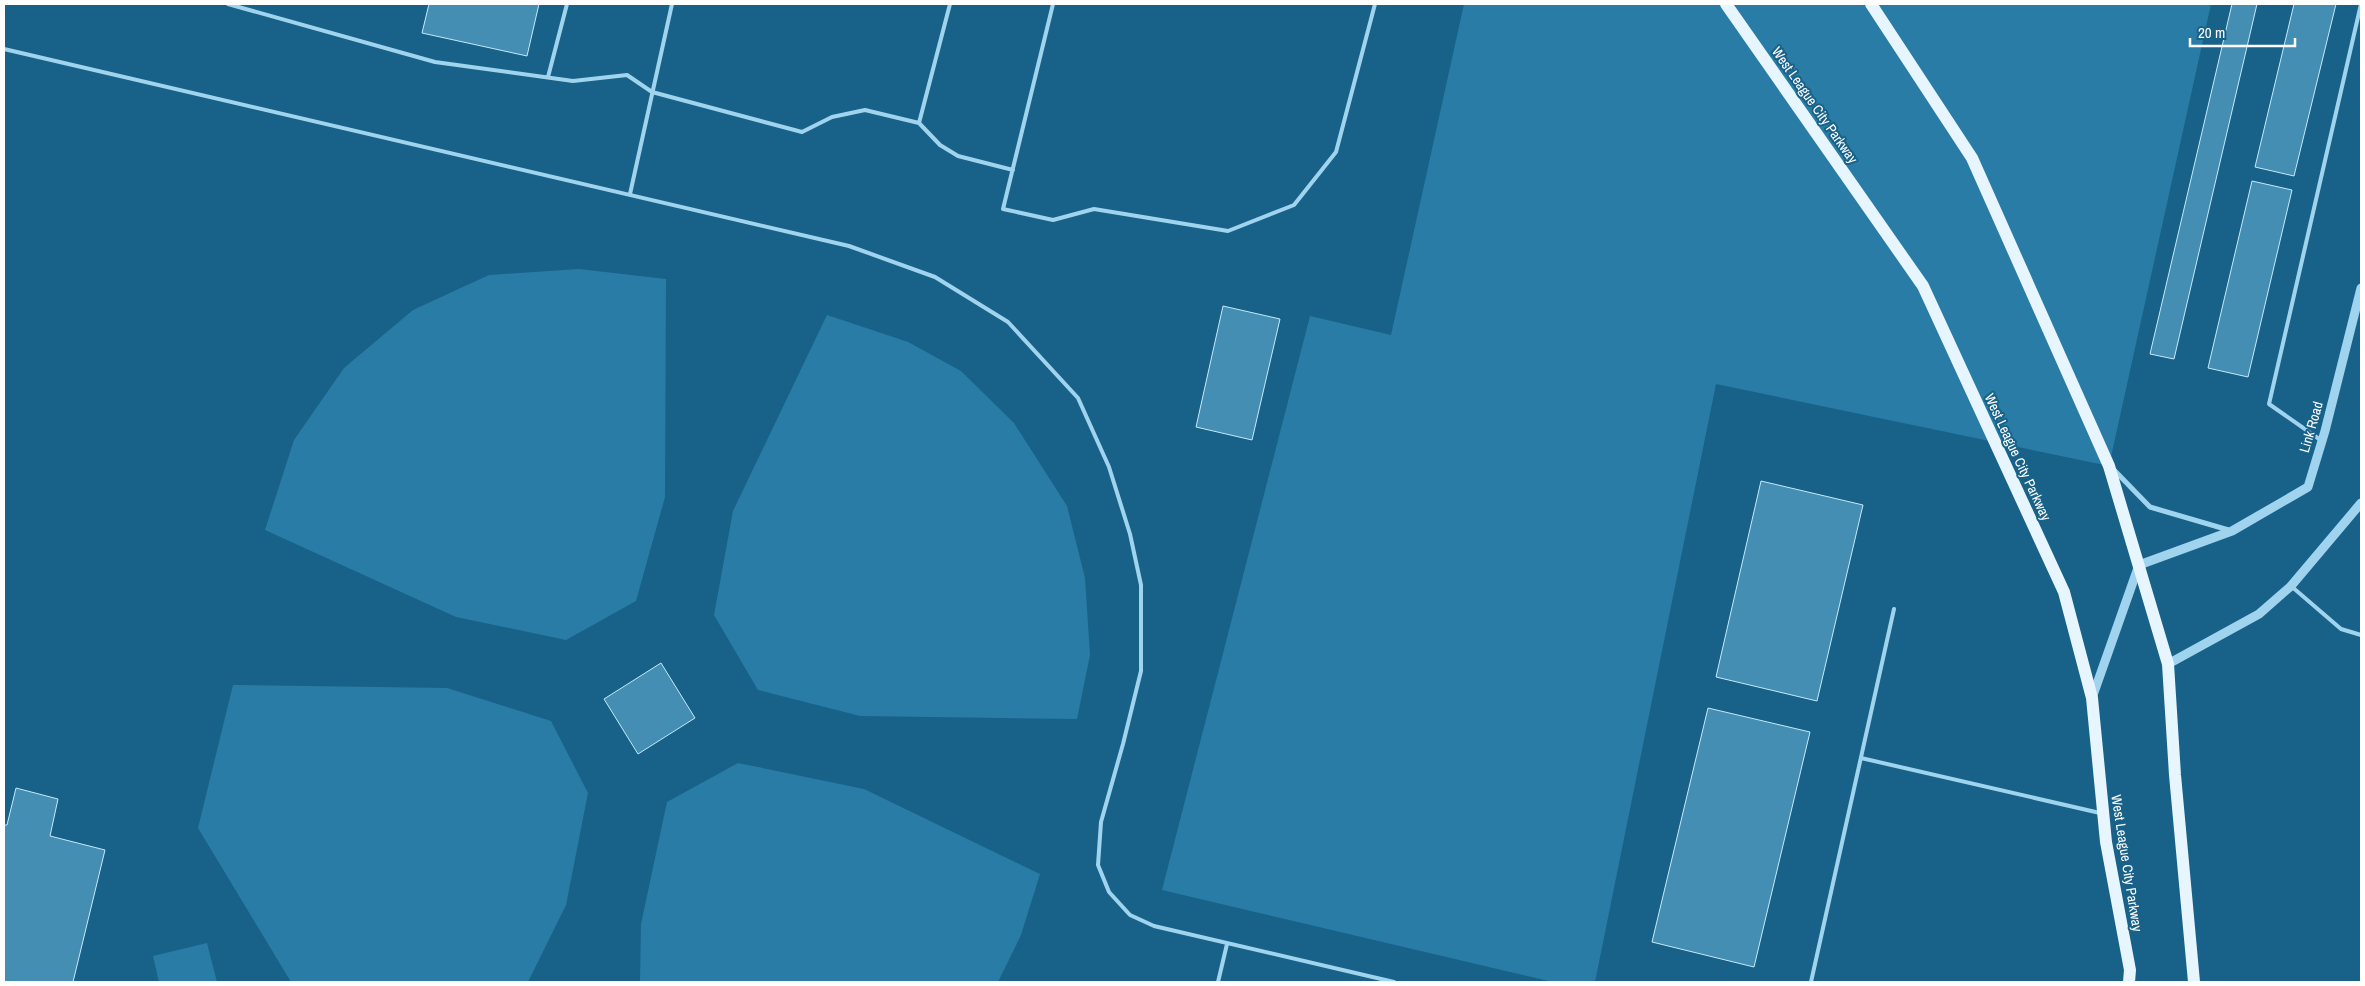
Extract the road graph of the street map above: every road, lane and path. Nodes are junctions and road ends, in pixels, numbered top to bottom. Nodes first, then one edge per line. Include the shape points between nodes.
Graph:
1 (228, 4) edge
2 (567, 4) edge
3 (672, 4) edge
4 (950, 4) edge
5 (1053, 4) edge
6 (1376, 4) edge
7 (1726, 4) edge
8 (1871, 4) edge
9 (2361, 4) edge
10 (4, 49) edge
11 (548, 77) junction
12 (652, 92) junction
13 (919, 123) junction
14 (1013, 170) junction
15 (630, 194) junction
16 (2361, 288) edge
17 (2322, 441) junction
18 (2109, 466) junction
19 (2361, 503) edge
20 (2232, 531) junction
21 (2139, 565) junction
22 (2291, 586) junction
23 (1894, 609) dead end
24 (2361, 635) edge
25 (2168, 664) junction
26 (2092, 698) junction
27 (1861, 758) junction
28 (2104, 814) junction
29 (1227, 944) junction
30 (1218, 982) edge
31 (1394, 982) edge
32 (1810, 982) edge
33 (2130, 982) edge
34 (2194, 982) edge

1 - 11 lane via 434,62
2 - 11 lane
3 - 12 lane
4 - 13 lane
5 - 14 lane
6 - 14 lane via 1336,152 1294,205 1228,231 1094,208 1053,220 1004,209
7 - 26 main road, West League City Parkway via 1923,286 2064,592
8 - 18 main road via 1972,158
9 - 17 lane via 2269,404
10 - 15 lane
11 - 12 lane via 573,81 627,75
12 - 13 lane via 802,132 832,116 865,110
12 - 15 lane
13 - 14 lane via 940,145 958,156
15 - 29 lane via 849,246 934,277 1008,322 1078,398 1109,467 1130,534 1141,585 1141,670 1101,822 1098,865 1108,892 1130,914 1154,926
16 - 17 street, Link Road
17 - 20 street, Link Road via 2308,487
18 - 20 street via 2150,507
18 - 21 main road
19 - 22 street
20 - 21 street, Link Road
21 - 25 main road
21 - 26 street
22 - 24 lane via 2341,628
22 - 25 street via 2259,614
23 - 27 lane
25 - 34 main road
26 - 28 main road, West League City Parkway
27 - 28 lane
27 - 32 lane
28 - 33 main road, West League City Parkway
29 - 30 lane
29 - 31 lane

